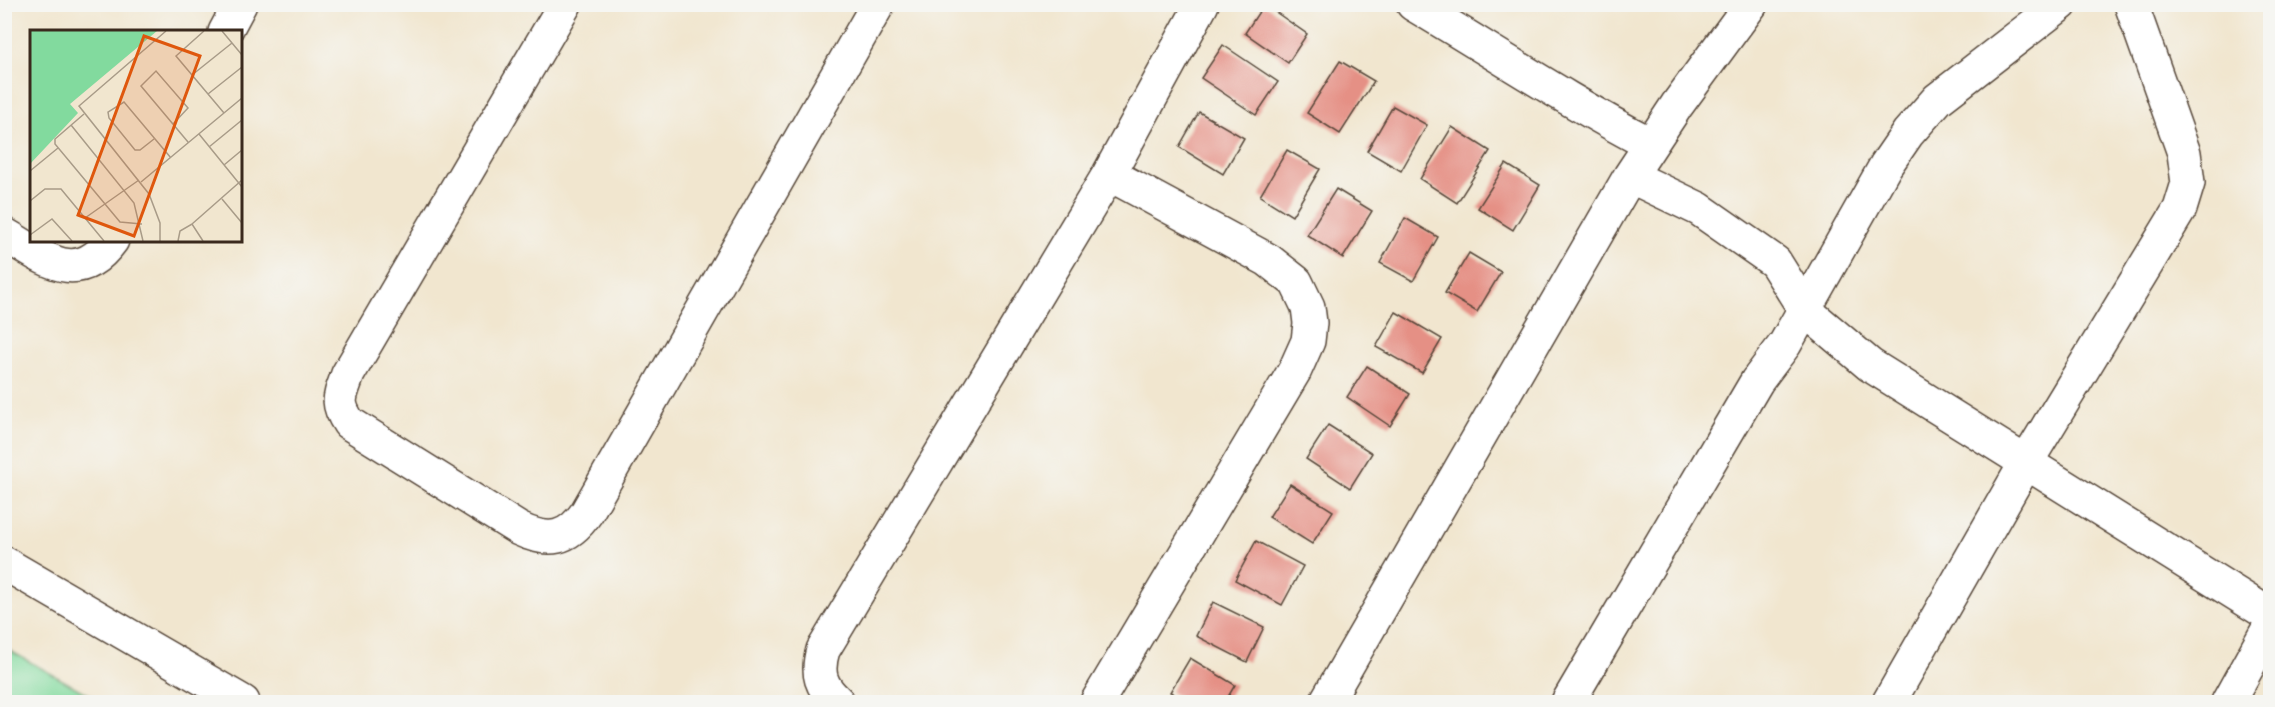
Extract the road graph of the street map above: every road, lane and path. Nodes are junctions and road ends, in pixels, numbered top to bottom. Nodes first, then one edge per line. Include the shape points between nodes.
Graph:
1 (240, 4) edge
2 (565, 4) edge
3 (1202, 4) edge
4 (1413, 4) edge
5 (1750, 4) edge
6 (2061, 4) edge
7 (2131, 4) edge
8 (865, 9) edge
9 (226, 30) edge
10 (1650, 144) junction
11 (1109, 174) junction
12 (1630, 176) junction
13 (4, 234) edge
14 (109, 242) edge
15 (1804, 310) junction
16 (2027, 461) junction
17 (4, 563) edge
18 (2271, 615) edge
19 (2271, 626) edge
20 (243, 702) edge
21 (838, 702) edge
22 (1097, 702) edge
23 (1326, 702) edge
24 (1568, 702) edge
25 (1889, 702) edge
26 (2228, 702) edge

1 - 9 street
2 - 8 street via 348,374 340,402 340,410 349,423 519,529 536,537 551,538 577,527 587,512
3 - 11 street
4 - 10 street via 1593,115
5 - 10 street
6 - 15 street via 1938,99 1908,134 1886,165
7 - 16 street via 2184,153 2188,183 2180,209
10 - 12 street
11 - 21 street via 823,650 819,671 825,690
11 - 22 street via 1268,260 1296,282 1308,307 1310,323 1308,341 1295,370
12 - 15 street via 1699,209 1775,262
12 - 23 street
13 - 14 street via 54,262 76,267 92,259
15 - 16 street via 1870,365
15 - 24 street via 1757,381
16 - 18 street
16 - 25 street
17 - 20 street
19 - 26 street

